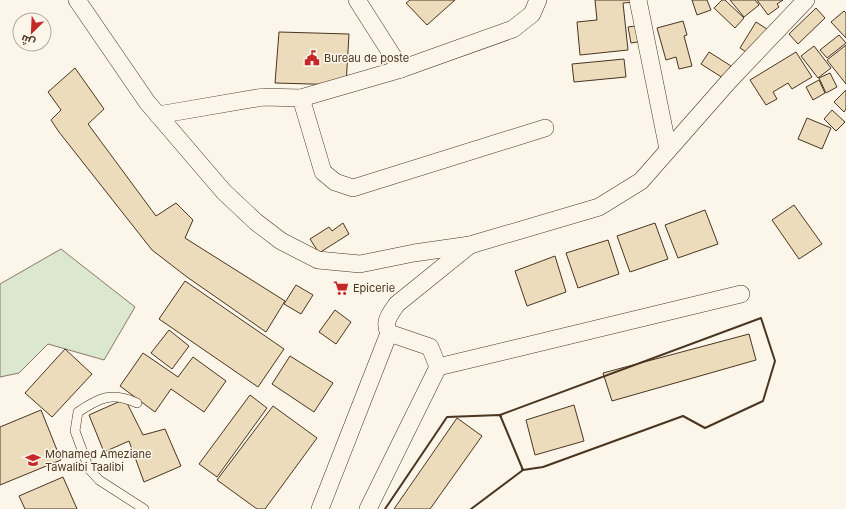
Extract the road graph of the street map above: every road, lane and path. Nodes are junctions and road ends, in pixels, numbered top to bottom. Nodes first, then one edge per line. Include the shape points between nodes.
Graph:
1 (77, 0) edge
2 (357, 0) edge
3 (538, 0) edge
4 (638, 0) edge
5 (806, 0) edge
6 (401, 69) junction
7 (301, 98) junction
8 (158, 115) junction
9 (545, 128) dead end
10 (668, 149) junction
11 (470, 245) junction
12 (741, 294) dead end
13 (389, 333) junction
14 (438, 367) junction
15 (137, 403) dead end
16 (144, 509) edge
17 (320, 509) edge
18 (368, 509) edge

1 - 8 street
2 - 6 street
3 - 6 street via 532,14 513,29
4 - 10 street
5 - 10 street
6 - 7 street
7 - 8 street via 263,97
7 - 9 street via 322,172 335,182 352,188
8 - 11 street via 224,192 256,222 281,241 318,260 360,264
10 - 11 street via 641,181 599,208
11 - 13 street via 397,304 388,316 386,327
12 - 14 street
13 - 14 street via 430,347
13 - 17 street
14 - 18 street
15 - 16 lane via 125,397 112,396 96,400 78,412 75,431 89,469 99,480

